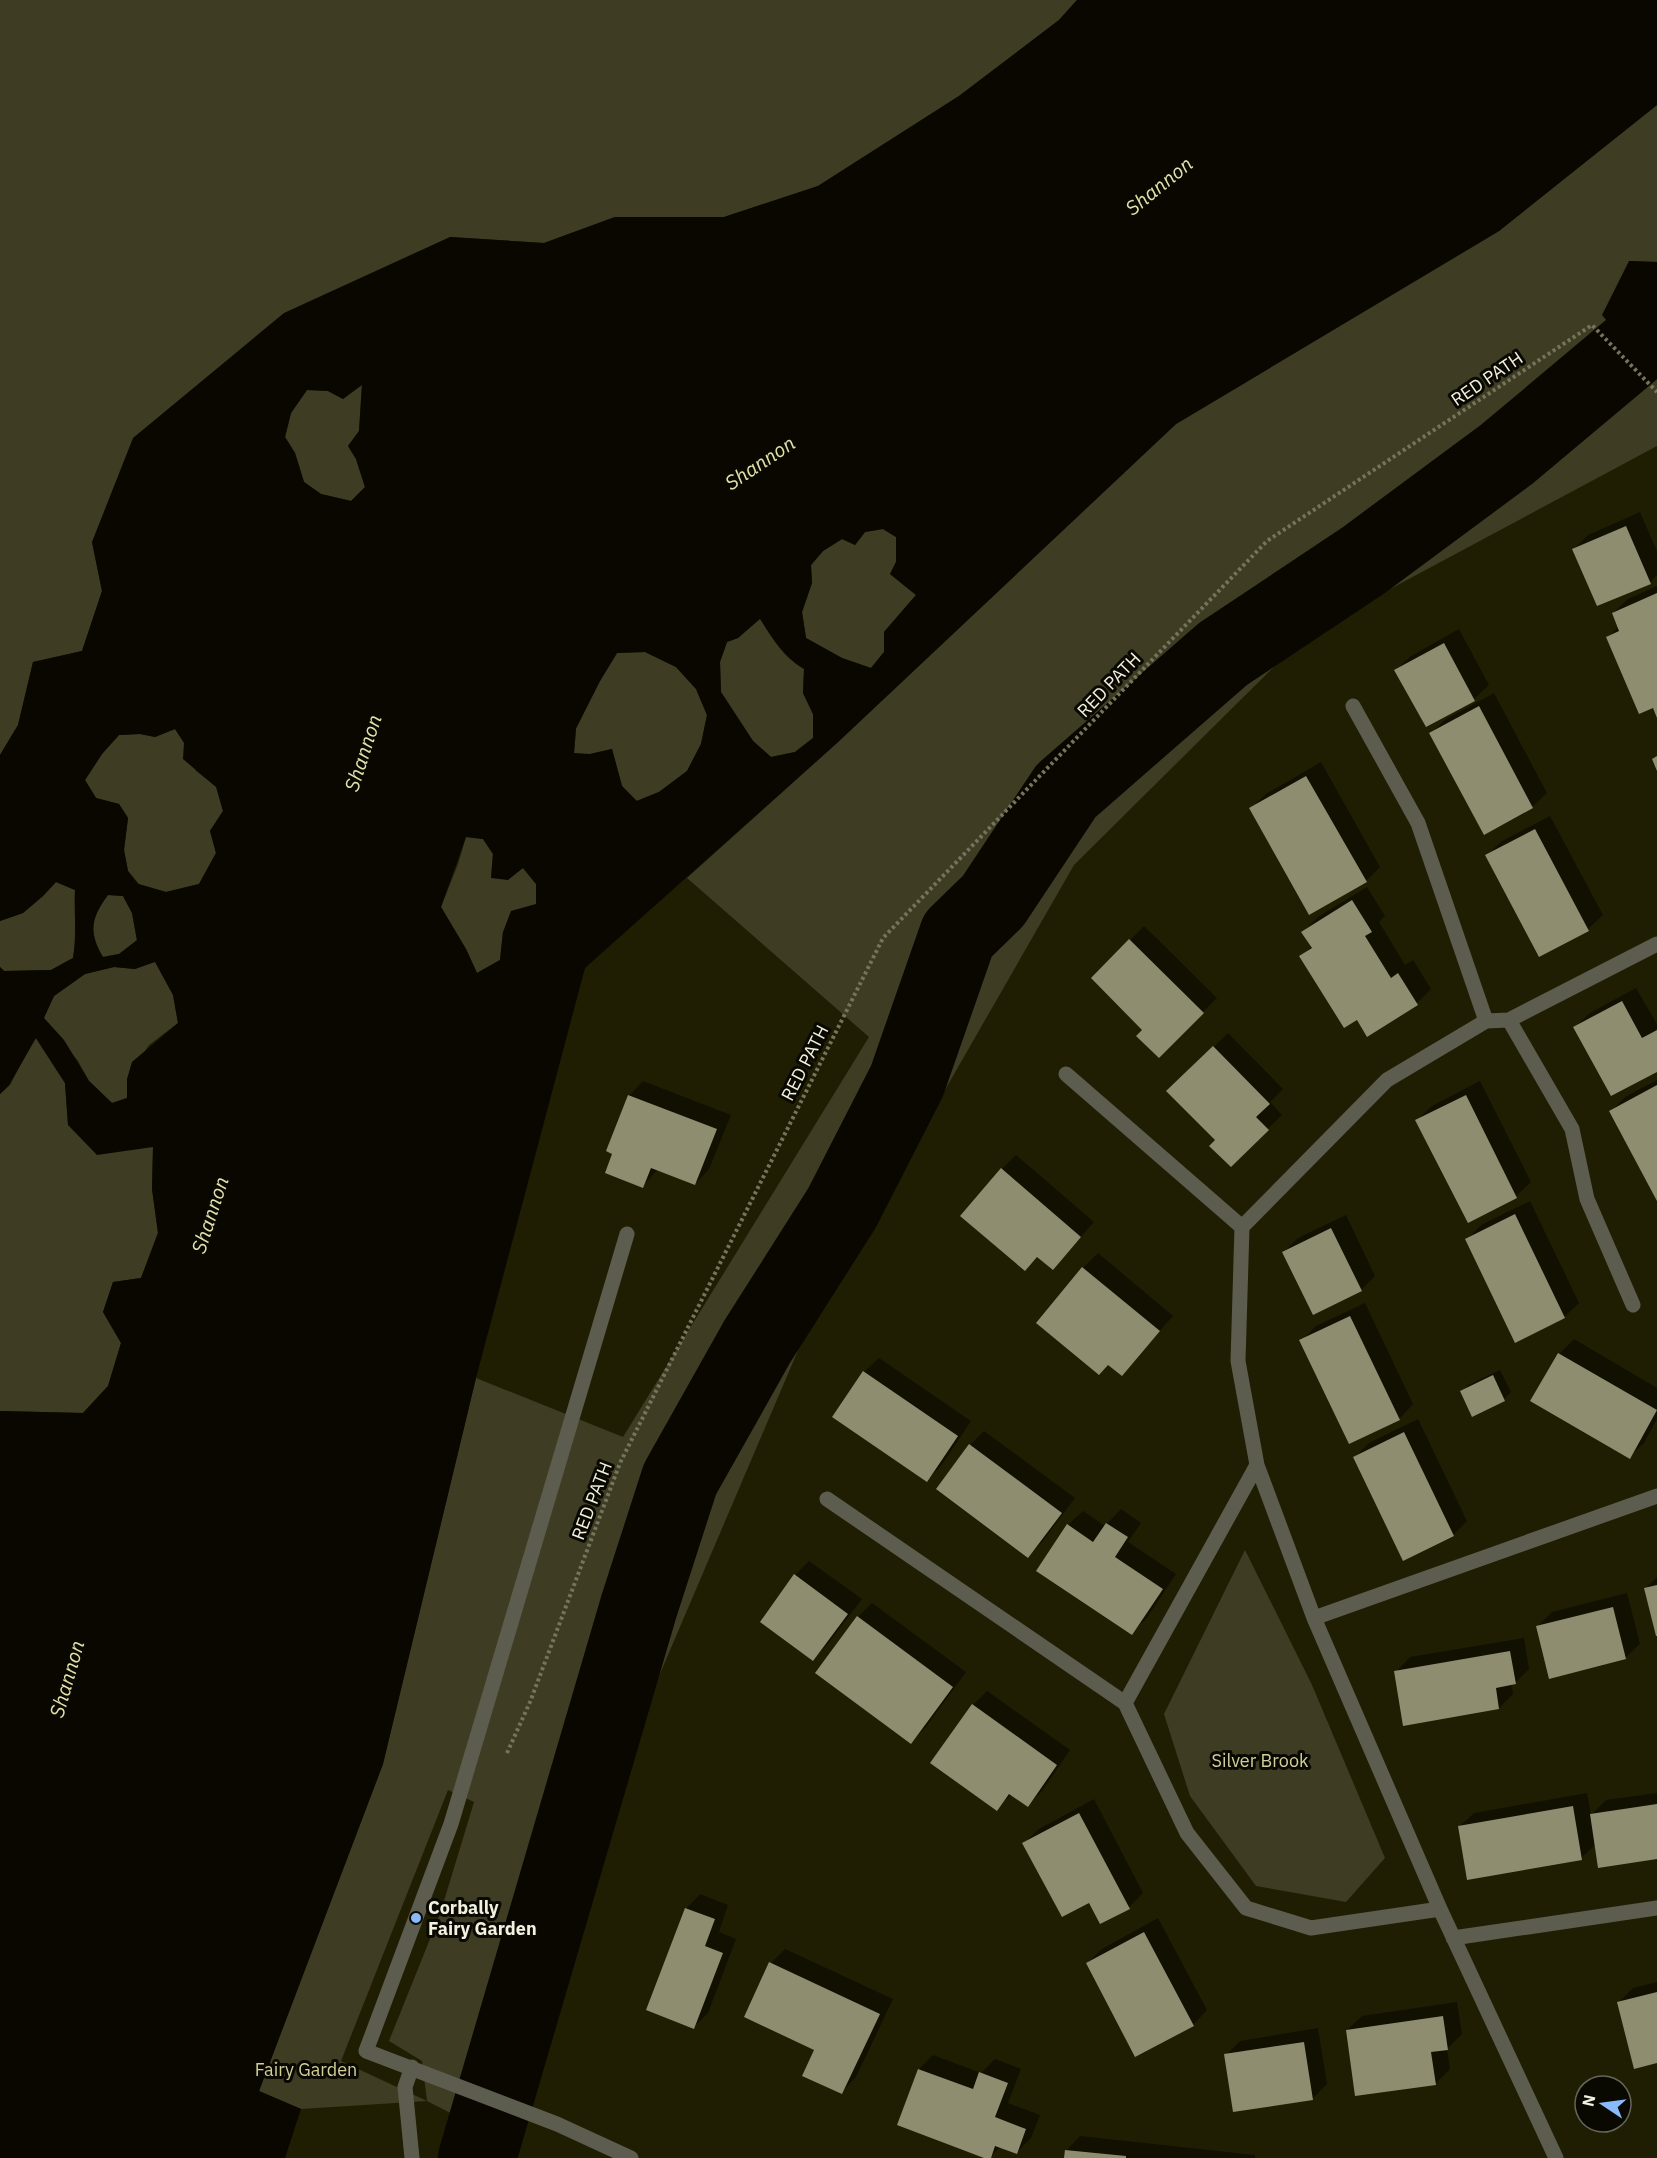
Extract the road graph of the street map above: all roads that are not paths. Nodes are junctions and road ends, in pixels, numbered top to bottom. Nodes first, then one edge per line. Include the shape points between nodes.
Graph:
1 (1353, 706) dead end
2 (1657, 944) edge
3 (1509, 1020) junction
4 (1486, 1021) junction
5 (1066, 1074) dead end
6 (1242, 1227) junction
7 (627, 1234) dead end
8 (1633, 1305) dead end
9 (1257, 1465) junction
10 (1657, 1496) edge
11 (827, 1498) dead end
12 (1314, 1618) junction
13 (1125, 1703) junction
14 (1657, 1908) edge
15 (1440, 1909) junction
16 (1453, 1938) junction
17 (412, 2067) junction
18 (412, 2158) edge
19 (632, 2158) edge
20 (1556, 2158) edge

1 - 4 street via 1418,823
2 - 3 street
3 - 4 street
3 - 8 street via 1572,1129 1587,1199
4 - 6 street via 1387,1080
5 - 6 street
6 - 9 street via 1238,1361
7 - 17 street via 451,1824 366,2051
9 - 12 street
9 - 13 street
10 - 12 street
11 - 13 street
12 - 15 street
13 - 15 street via 1187,1833 1246,1908 1311,1928
14 - 16 street
15 - 16 street
16 - 20 street
17 - 18 street via 405,2087
17 - 19 street

